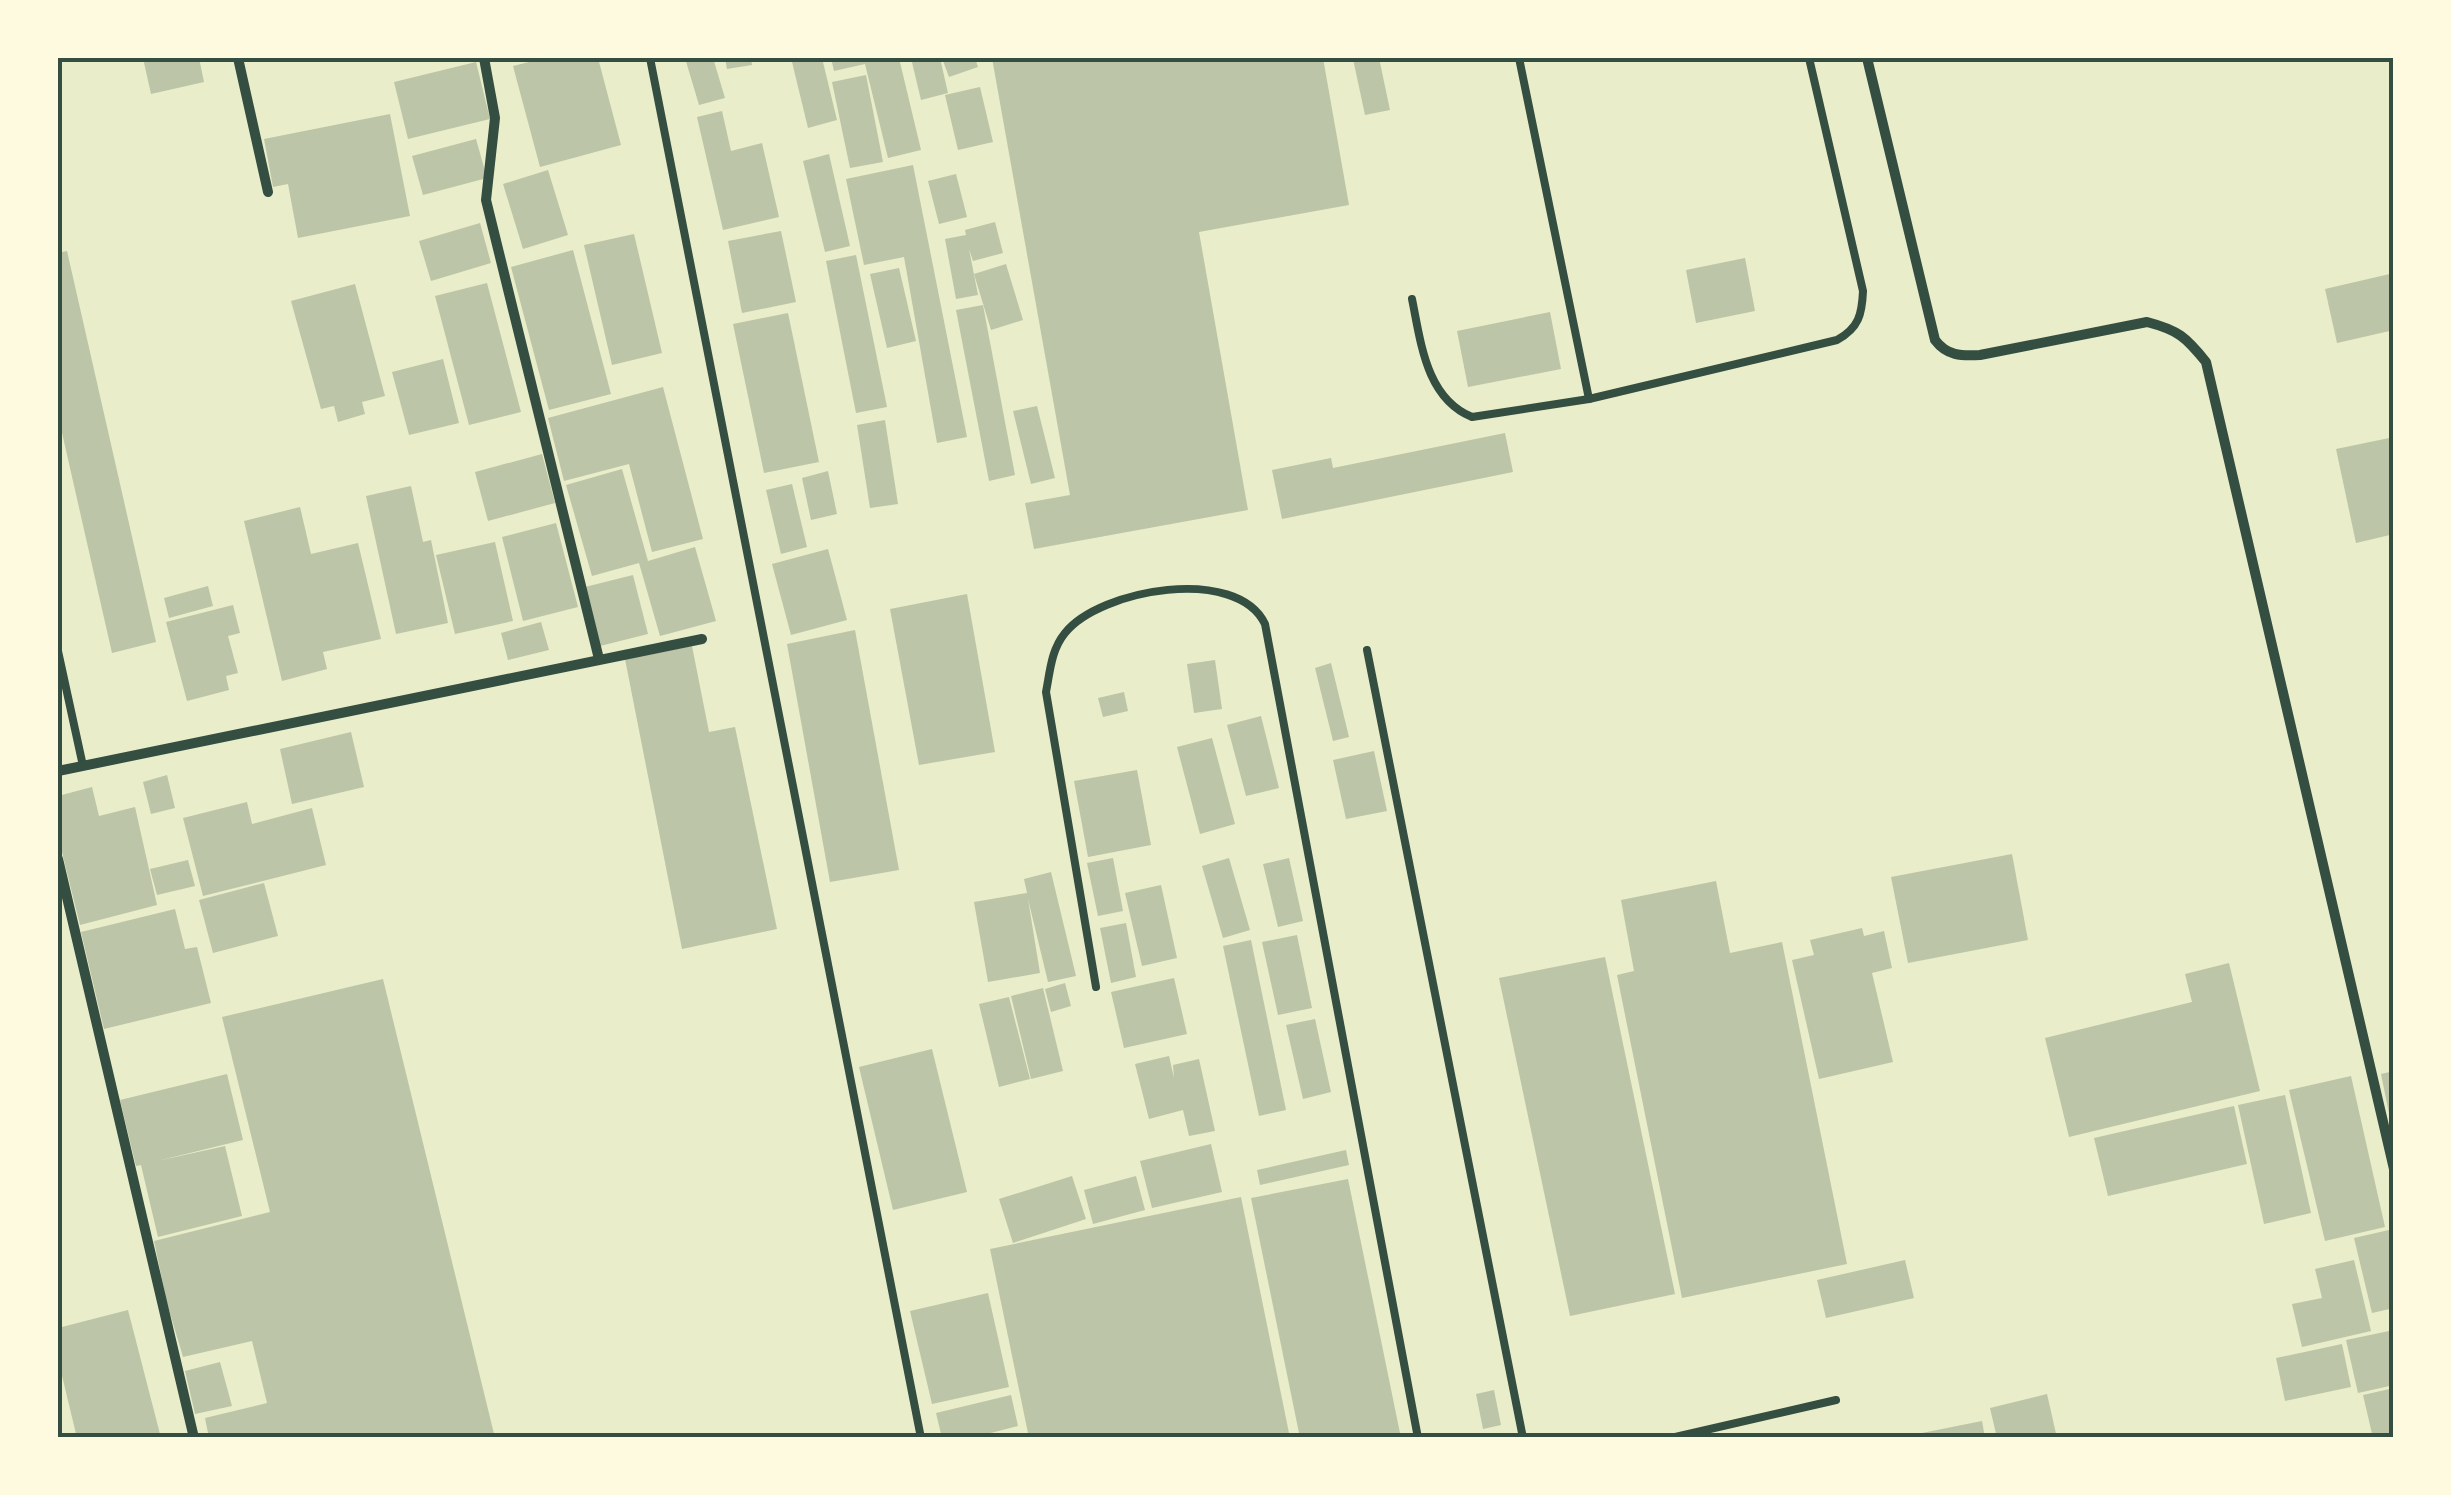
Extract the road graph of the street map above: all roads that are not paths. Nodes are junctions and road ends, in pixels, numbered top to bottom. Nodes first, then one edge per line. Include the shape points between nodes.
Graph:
1 (238, 58) edge
2 (484, 58) edge
3 (650, 58) edge
4 (1519, 58) edge
5 (1809, 58) edge
6 (1866, 58) edge
7 (268, 192) dead end
8 (1412, 299) dead end
9 (1589, 399) junction
10 (702, 638) dead end
11 (1367, 650) dead end
12 (58, 651) edge
13 (599, 659) junction
14 (83, 766) junction
15 (58, 770) edge
16 (58, 859) edge
17 (1096, 987) dead end
18 (2394, 1169) edge
19 (1836, 1400) dead end
20 (194, 1438) edge
21 (921, 1438) edge
22 (1418, 1438) edge
23 (1523, 1438) edge
24 (1670, 1438) edge

1 - 7 street
2 - 13 street via 495,118 486,200
3 - 21 lane
4 - 9 lane
5 - 9 lane via 1863,291 1855,326 1837,340
6 - 18 street via 1943,351 1980,355 2147,322 2174,329 2206,362
8 - 9 lane via 1434,381 1457,411 1472,417
10 - 13 street
11 - 23 lane
12 - 14 lane
13 - 14 street
14 - 15 street
16 - 20 street
17 - 22 lane via 1046,692 1055,648 1093,610 1128,595 1229,594 1258,610 1265,624
19 - 24 lane

